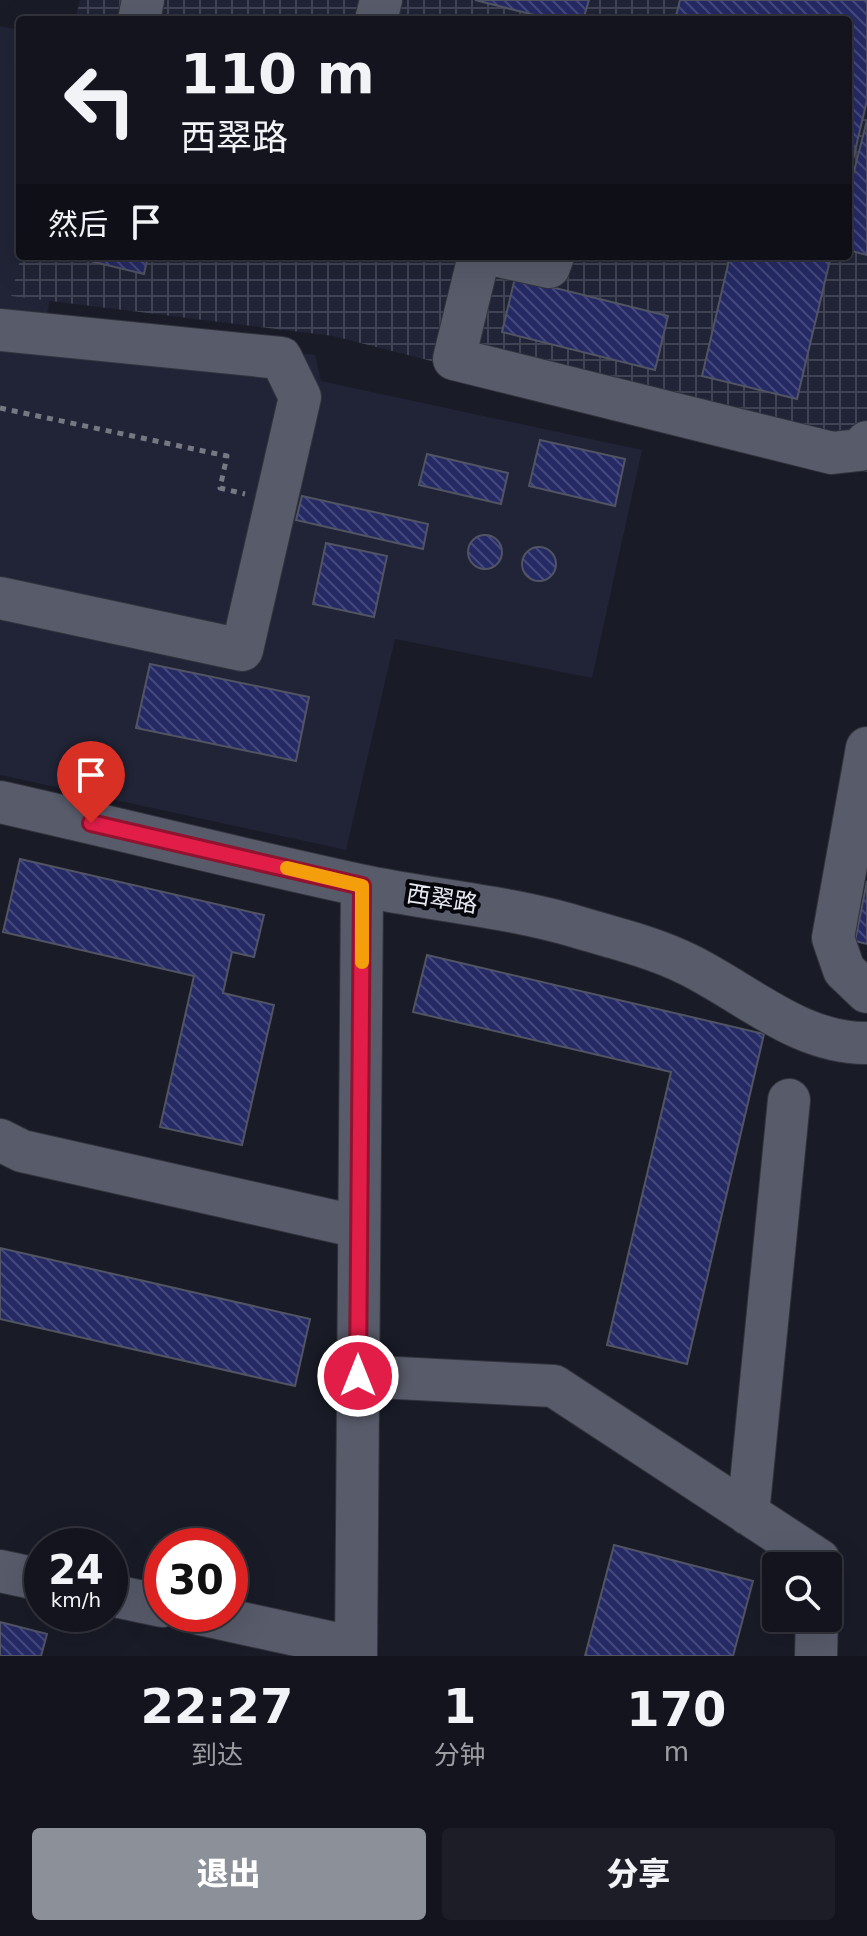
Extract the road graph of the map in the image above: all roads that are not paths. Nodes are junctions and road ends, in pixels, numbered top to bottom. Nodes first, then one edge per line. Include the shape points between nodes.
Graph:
1 (478, 260) edge
2 (517, 260) edge
3 (552, 260) edge
4 (0, 330) edge
5 (867, 442) edge
6 (0, 598) edge
7 (867, 748) edge
8 (0, 802) edge
9 (362, 886) junction
10 (867, 992) edge
11 (867, 1043) edge
12 (789, 1100) dead end
13 (0, 1140) edge
14 (359, 1227) junction
15 (358, 1376) junction
16 (748, 1514) junction
17 (807, 1552) edge
18 (0, 1571) edge
19 (24, 1576) edge
20 (248, 1626) edge
21 (817, 1632) edge
22 (356, 1652) edge
23 (816, 1656) edge

1 - 5 street via 454,359 832,453 859,450
2 - 3 street via 549,267
4 - 6 street via 281,358 300,397 242,650
7 - 10 street via 833,938 844,970
8 - 9 street, 西翠路
9 - 11 street, 西翠路 via 471,902 581,928 685,962 798,1026 847,1043
9 - 14 street
12 - 16 street
13 - 14 street via 22,1151
14 - 15 street
15 - 16 street via 554,1386
15 - 22 street
16 - 17 street
18 - 19 street
20 - 22 street
21 - 23 street

